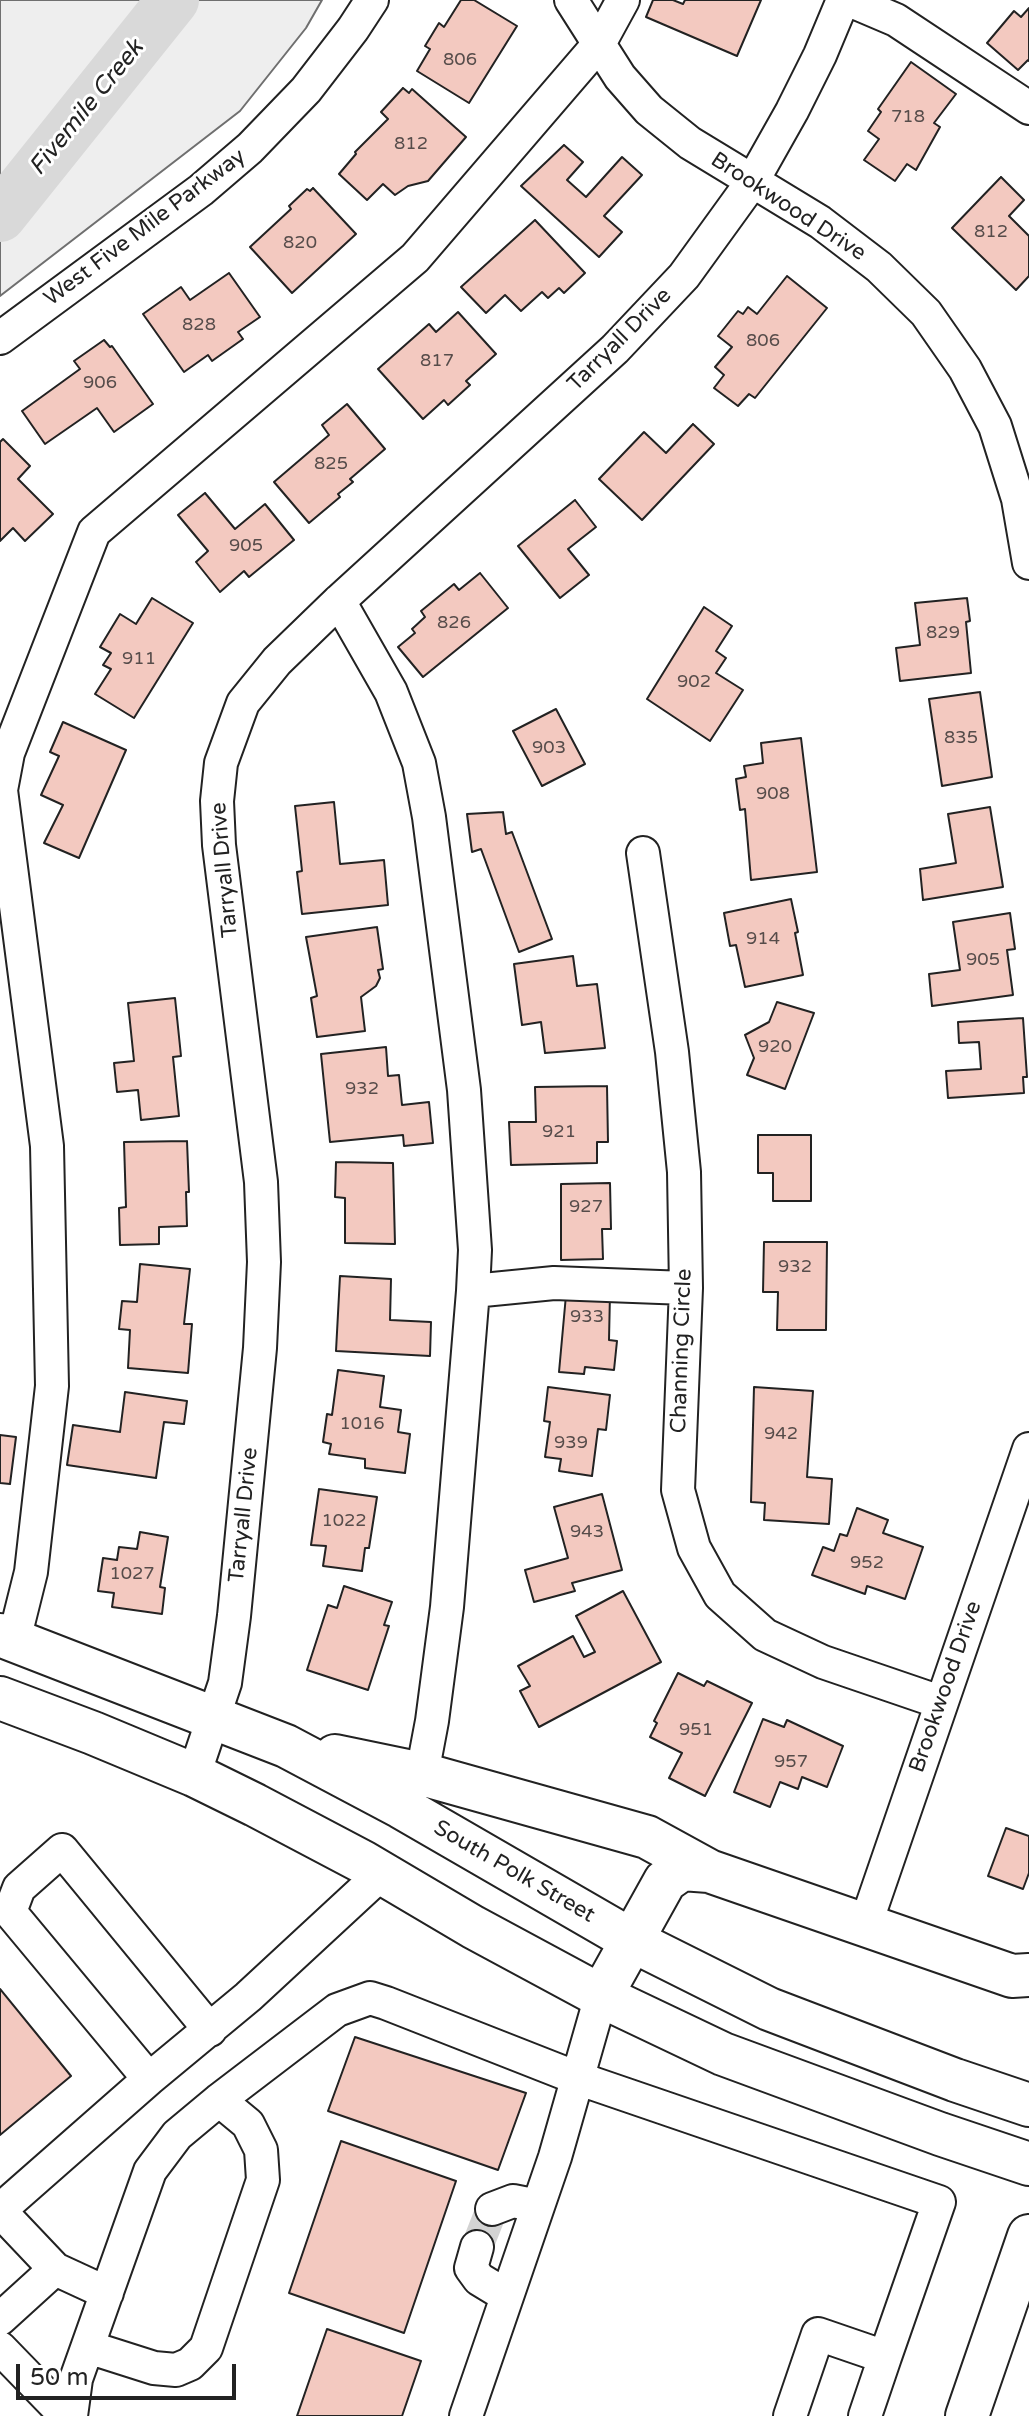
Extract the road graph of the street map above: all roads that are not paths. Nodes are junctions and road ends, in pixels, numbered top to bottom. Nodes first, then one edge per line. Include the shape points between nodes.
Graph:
1 (372, 0) edge
2 (571, 0) edge
3 (623, 0) edge
4 (846, 0) edge
5 (599, 44) junction
6 (1029, 108) edge
7 (752, 182) junction
8 (0, 338) edge
9 (1029, 563) edge
10 (339, 601) junction
11 (643, 853) dead end
12 (686, 1288) junction
13 (473, 1291) junction
14 (1029, 1449) edge
15 (7, 1637) edge
16 (0, 1698) edge
17 (940, 1702) junction
18 (215, 1717) junction
19 (286, 1746) junction
20 (422, 1774) junction
21 (194, 1775) junction
22 (709, 1871) junction
23 (382, 1873) junction
24 (865, 1926) junction
25 (631, 1940) junction
26 (1023, 1980) edge
27 (601, 1996) junction
28 (210, 2030) junction
29 (577, 2078) junction
30 (149, 2079) junction
31 (219, 2100) junction
32 (1029, 2105) edge
33 (1029, 2164) edge
34 (538, 2206) junction
35 (492, 2209) dead end
36 (0, 2210) edge
37 (1029, 2236) edge
38 (477, 2247) tunnel mouth
39 (55, 2269) junction
40 (107, 2293) junction
41 (507, 2296) junction
42 (0, 2319) edge
43 (88, 2347) junction
44 (0, 2348) edge
45 (885, 2357) junction
46 (68, 2416) edge
47 (466, 2416) edge
48 (790, 2416) edge
49 (865, 2416) edge
50 (967, 2416) edge

1 - 8 street, West Five Mile Parkway via 306,90 250,148
2 - 5 street, Brookwood Drive
3 - 5 street
4 - 6 street via 896,20
4 - 7 street, Tarryall Drive
5 - 7 street, Brookwood Drive via 649,110
5 - 15 street via 415,258 94,532 8,753 1,790 47,1146 52,1386 31,1572
7 - 9 street, Brookwood Drive via 820,222 879,267 926,313 965,369 995,426 1018,499
7 - 10 street, Tarryall Drive via 684,276 615,349
10 - 13 street via 391,692 419,763 464,1090
10 - 18 street, Tarryall Drive via 277,661 243,703 221,763 219,845 261,1182 264,1262 234,1616
11 - 12 street, Channing Circle via 683,1157
12 - 13 street via 554,1283
12 - 17 street, Channing Circle via 678,1490 694,1548 720,1595 765,1635 823,1662
13 - 20 street via 447,1607
14 - 17 street, Brookwood Drive
15 - 18 main road, South Polk Street
16 - 21 main road
17 - 24 street, Brookwood Drive
18 - 19 main road, South Polk Street
18 - 21 street, Tarryall Drive
19 - 20 main road
19 - 25 main road, South Polk Street
20 - 22 main road via 647,1837
21 - 23 main road
22 - 24 main road
22 - 25 main road via 682,1869 665,1881
23 - 27 main road
23 - 28 street
24 - 26 main road
25 - 27 main road
25 - 32 main road, South Polk Street via 769,2009
27 - 29 street
27 - 33 main road via 723,2054
28 - 30 street
28 - 30 street via 62,1850 19,1888 10,1912
29 - 31 street via 370,1998 337,2010
29 - 34 street
29 - 45 street via 939,2202
30 - 36 street
31 - 40 street via 177,2135 150,2171
31 - 43 street via 248,2124 261,2150 263,2180 206,2348 176,2370
34 - 35 street via 513,2201
34 - 41 street
36 - 39 street
37 - 50 main road
38 - 41 street via 471,2268
39 - 40 street
39 - 42 street
40 - 43 street
41 - 47 street
43 - 46 street
44 - 46 street
45 - 48 street via 818,2334
45 - 49 street

